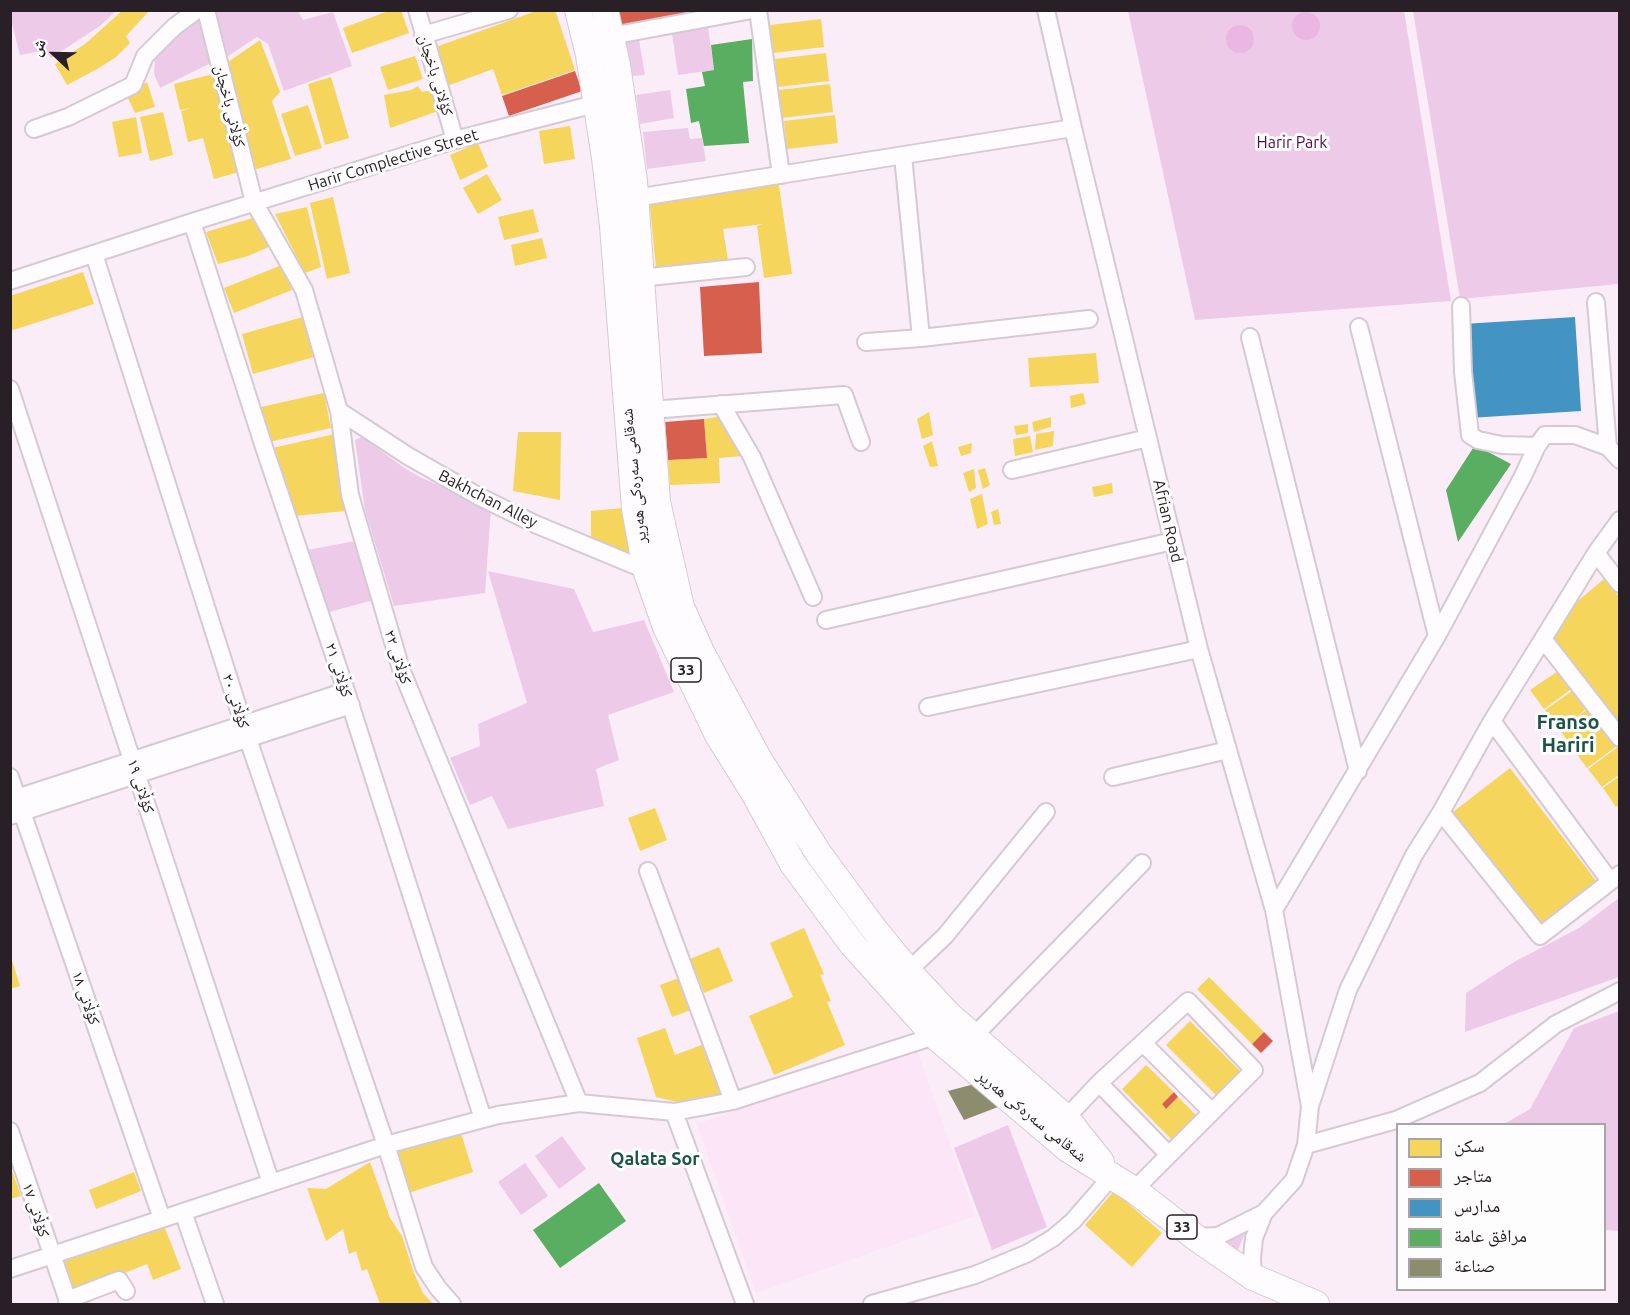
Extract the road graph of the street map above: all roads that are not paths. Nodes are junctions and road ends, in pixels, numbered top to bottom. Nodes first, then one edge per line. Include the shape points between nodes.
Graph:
1 (197, 10) edge
2 (207, 10) edge
3 (417, 10) edge
4 (509, 10) edge
5 (578, 10) edge
6 (605, 10) edge
7 (752, 10) edge
8 (758, 10) edge
9 (1046, 10) edge
10 (423, 35) junction
11 (611, 36) junction
12 (595, 104) junction
13 (1073, 128) junction
14 (34, 129) dead end
15 (455, 140) junction
16 (903, 156) junction
17 (781, 175) junction
18 (608, 187) junction
19 (635, 190) junction
20 (254, 202) junction
21 (192, 222) junction
22 (94, 254) junction
23 (746, 267) dead end
24 (640, 278) junction
25 (10, 281) edge
26 (1596, 302) dead end
27 (1461, 306) dead end
28 (1089, 319) dead end
29 (1359, 327) dead end
30 (1250, 337) dead end
31 (921, 338) junction
32 (866, 342) dead end
33 (10, 389) edge
34 (720, 404) junction
35 (651, 410) junction
36 (339, 411) junction
37 (1148, 438) junction
38 (861, 442) dead end
39 (1537, 446) junction
40 (1608, 447) junction
41 (1620, 460) edge
42 (1012, 470) dead end
43 (1620, 520) edge
44 (1173, 541) junction
45 (1596, 554) junction
46 (646, 570) junction
47 (1620, 584) edge
48 (813, 597) dead end
49 (826, 620) dead end
50 (1437, 636) junction
51 (1543, 639) junction
52 (1199, 649) junction
53 (348, 698) junction
54 (928, 707) dead end
55 (1492, 721) junction
56 (245, 732) junction
57 (1620, 738) edge
58 (1228, 750) junction
59 (135, 768) junction
60 (1358, 771) junction
61 (10, 777) edge
62 (1113, 777) dead end
63 (15, 807) edge
64 (1046, 812) dead end
65 (1441, 812) junction
66 (1142, 863) dead end
67 (648, 871) dead end
68 (1615, 877) edge
69 (1274, 910) junction
70 (908, 971) junction
71 (1620, 991) edge
72 (935, 1036) junction
73 (973, 1037) junction
74 (1143, 1043) junction
75 (1100, 1083) junction
76 (733, 1101) junction
77 (579, 1103) junction
78 (1310, 1106) junction
79 (674, 1112) junction
80 (1212, 1112) junction
81 (1066, 1118) junction
82 (483, 1119) junction
83 (10, 1131) edge
84 (387, 1145) junction
85 (1306, 1145) junction
86 (1169, 1155) junction
87 (1112, 1176) junction
88 (271, 1183) junction
89 (1134, 1190) junction
90 (183, 1212) junction
91 (1264, 1213) junction
92 (162, 1219) junction
93 (1195, 1237) junction
94 (51, 1255) junction
95 (10, 1269) edge
96 (1253, 1277) junction
97 (126, 1292) dead end
98 (68, 1302) edge
99 (215, 1305) edge
100 (452, 1305) edge
101 (745, 1305) edge
102 (872, 1305) edge
103 (1316, 1305) edge

1 - 14 street via 145,56 134,85
2 - 20 street, کۆڵانی باخچان
3 - 10 street, کۆلانی باخچان
4 - 10 street
5 - 12 main road, شەقامی سەرەکی هەریر / 33
6 - 11 main road, شەقامی سەرەکی هەریر / 33
7 - 11 street
8 - 17 street
9 - 13 street, Afrian Road
10 - 15 street, کۆلانی باخچان
11 - 19 main road, شەقامی سەرەکی هەریر / 33
12 - 15 street, Harir Complective Street
12 - 18 main road, شەقامی سەرەکی هەریر / 33
13 - 16 street
13 - 37 street, Afrian Road
15 - 20 street, Harir Complective Street
16 - 17 street
16 - 31 street
17 - 19 street
18 - 19 main road
18 - 46 main road, شەقامی سەرەکی هەریر / 33 via 635,509
19 - 24 main road, شەقامی سەرەکی هەریر / 33
20 - 21 street, Harir Complective Street
20 - 36 street, کۆڵانی ٢٢ via 304,290
21 - 22 street, Harir Complective Street
21 - 53 street, کۆڵانی ٢١
22 - 25 street, Harir Complective Street
22 - 56 street, کۆڵانی ٢٠
23 - 24 street
24 - 35 main road, شەقامی سەرەکی هەریر / 33
26 - 40 street
27 - 39 street via 1470,435 1502,446
28 - 31 street
29 - 50 street
30 - 60 street
31 - 32 street
33 - 59 street, کۆڵانی ١٩
34 - 35 street
34 - 38 street via 844,395
34 - 48 street via 752,457
35 - 70 main road, شەقامی سەرەکی هەریر / 33 via 657,502 681,608 702,654 758,758 807,836
36 - 46 street, Bakhchan Alley via 478,496
36 - 77 street, کۆڵانی ٢٢ via 350,495 401,669
37 - 42 street
37 - 44 street, Afrian Road
39 - 40 street via 1545,435 1575,435
39 - 50 street
40 - 41 street
43 - 45 street
44 - 49 street
44 - 52 street, Afrian Road
45 - 47 street
45 - 51 street
46 - 72 main road, شەقامی سەرەکی هەریر / 33 via 666,627 718,735 793,864 852,944
50 - 60 street
51 - 55 street
51 - 57 street
52 - 54 street
52 - 58 street, Afrian Road
53 - 56 street
53 - 82 street, کۆڵانی ٢١
55 - 65 street
55 - 68 street
56 - 59 street
56 - 84 street, کۆڵانی ٢٠
58 - 62 street
58 - 69 street, Afrian Road
59 - 63 street
59 - 88 street, کۆڵانی ١٩
60 - 69 street
61 - 63 street, کۆڵانی ١٨
63 - 92 street, کۆڵانی ١٨
64 - 70 street via 945,936
65 - 68 street via 1540,936
65 - 78 street via 1414,855 1348,990
66 - 73 street
67 - 76 street
69 - 78 street, Afrian Road
70 - 73 main road, شەقامی سەرەکی هەریر / 33
71 - 85 street via 1556,1024 1480,1083 1396,1120
72 - 76 street
72 - 87 main road, شەقامی سەرەکی هەریر / 33 via 1068,1149
73 - 81 main road, شەقامی سەرەکی هەریر / 33
74 - 75 street
74 - 80 street
74 - 80 street via 1188,1001 1254,1070
75 - 81 street
75 - 86 street
76 - 79 street
77 - 79 street
77 - 82 street
78 - 85 street
79 - 101 street
80 - 86 street
81 - 87 main road, شەقامی سەرەکی هەریر / 33
82 - 84 street
83 - 94 street, کۆڵانی ١٧
84 - 88 street
84 - 100 street, کۆڵانی ٢٠ via 424,1267
85 - 91 street via 1294,1180
86 - 89 street
87 - 89 main road, 33
87 - 102 street via 1073,1221 1028,1253 975,1275
88 - 90 street
89 - 93 main road, 33
90 - 92 street
90 - 99 street
91 - 93 street via 1218,1236
91 - 96 street via 1254,1238
92 - 94 street
93 - 96 main road, 33
94 - 95 street
94 - 98 street, کۆڵانی ١٧
96 - 103 main road, 33
97 - 98 street via 119,1280

